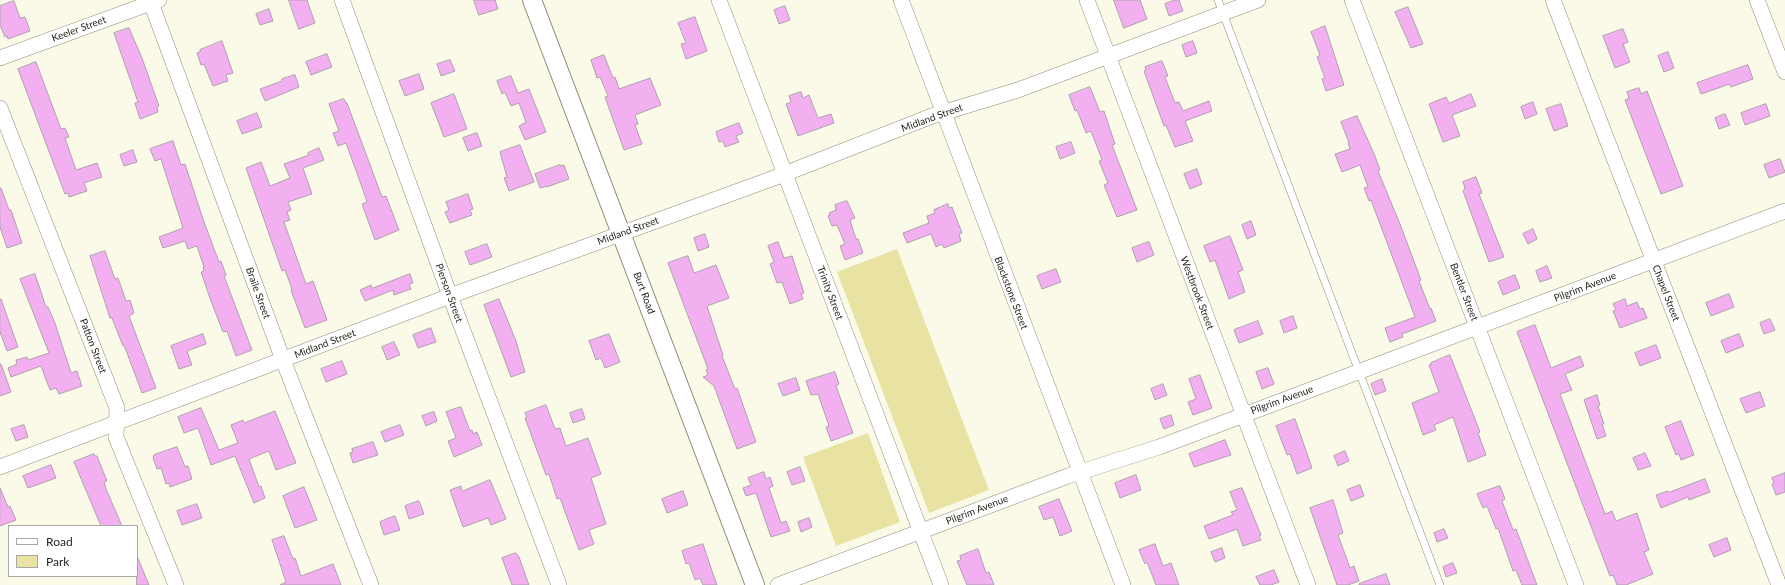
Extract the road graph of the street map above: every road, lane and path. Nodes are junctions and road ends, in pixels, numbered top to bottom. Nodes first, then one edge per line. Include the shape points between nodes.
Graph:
1 (342, 0) edge
2 (532, 0) edge
3 (719, 0) edge
4 (901, 0) edge
5 (1087, 0) edge
6 (1258, 0) edge
7 (1352, 0) edge
8 (1553, 0) edge
9 (1758, 0) edge
10 (153, 1) edge
11 (1220, 7) edge
12 (1108, 57) junction
13 (0, 58) edge
14 (1785, 72) edge
15 (0, 108) edge
16 (944, 113) junction
17 (784, 174) junction
18 (1785, 211) edge
19 (622, 234) junction
20 (1653, 261) junction
21 (450, 296) junction
22 (1477, 327) junction
23 (283, 360) junction
24 (1360, 371) junction
25 (1243, 415) junction
26 (117, 423) junction
27 (0, 467) edge
28 (1080, 472) junction
29 (921, 531) junction
30 (176, 585) edge
31 (371, 585) edge
32 (559, 585) edge
33 (755, 585) edge
34 (778, 585) edge
35 (941, 585) edge
36 (1123, 585) edge
37 (1308, 585) edge
38 (1440, 585) edge
39 (1576, 585) edge
40 (1779, 585) edge

1 - 21 street, Pierson Street
2 - 19 street, Burt Road
3 - 17 street, Trinity Street
4 - 16 street, Blackstone Street
5 - 12 street, Westbrook Street
6 - 11 street, Midland Street
7 - 22 street, Bentler Street
8 - 20 street, Chapel Street
9 - 14 street
10 - 13 street, Keeler Street
10 - 23 street, Braile Street
11 - 12 street, Midland Street
11 - 24 lane
12 - 16 street, Midland Street via 1018,90
12 - 25 street, Westbrook Street
15 - 26 street, Patton Street via 117,408
16 - 17 street, Midland Street
16 - 28 street, Blackstone Street
17 - 19 street, Midland Street
17 - 29 street, Trinity Street
18 - 20 street, Pilgrim Avenue
19 - 21 street, Midland Street
19 - 33 street, Burt Road
20 - 22 street, Pilgrim Avenue
20 - 40 street, Chapel Street
21 - 23 street, Midland Street
21 - 32 street, Pierson Street
22 - 24 street, Pilgrim Avenue
22 - 39 street, Bentler Street
23 - 26 street, Midland Street
23 - 31 street, Braile Street
24 - 25 street, Pilgrim Avenue
24 - 38 lane
25 - 28 street, Pilgrim Avenue via 1159,447
25 - 37 street, Westbrook Street
26 - 27 street, Midland Street
26 - 30 street, Patton Street via 116,437
28 - 29 street, Pilgrim Avenue
28 - 36 street, Blackstone Street
29 - 34 street, Pilgrim Avenue
29 - 35 street, Trinity Street

